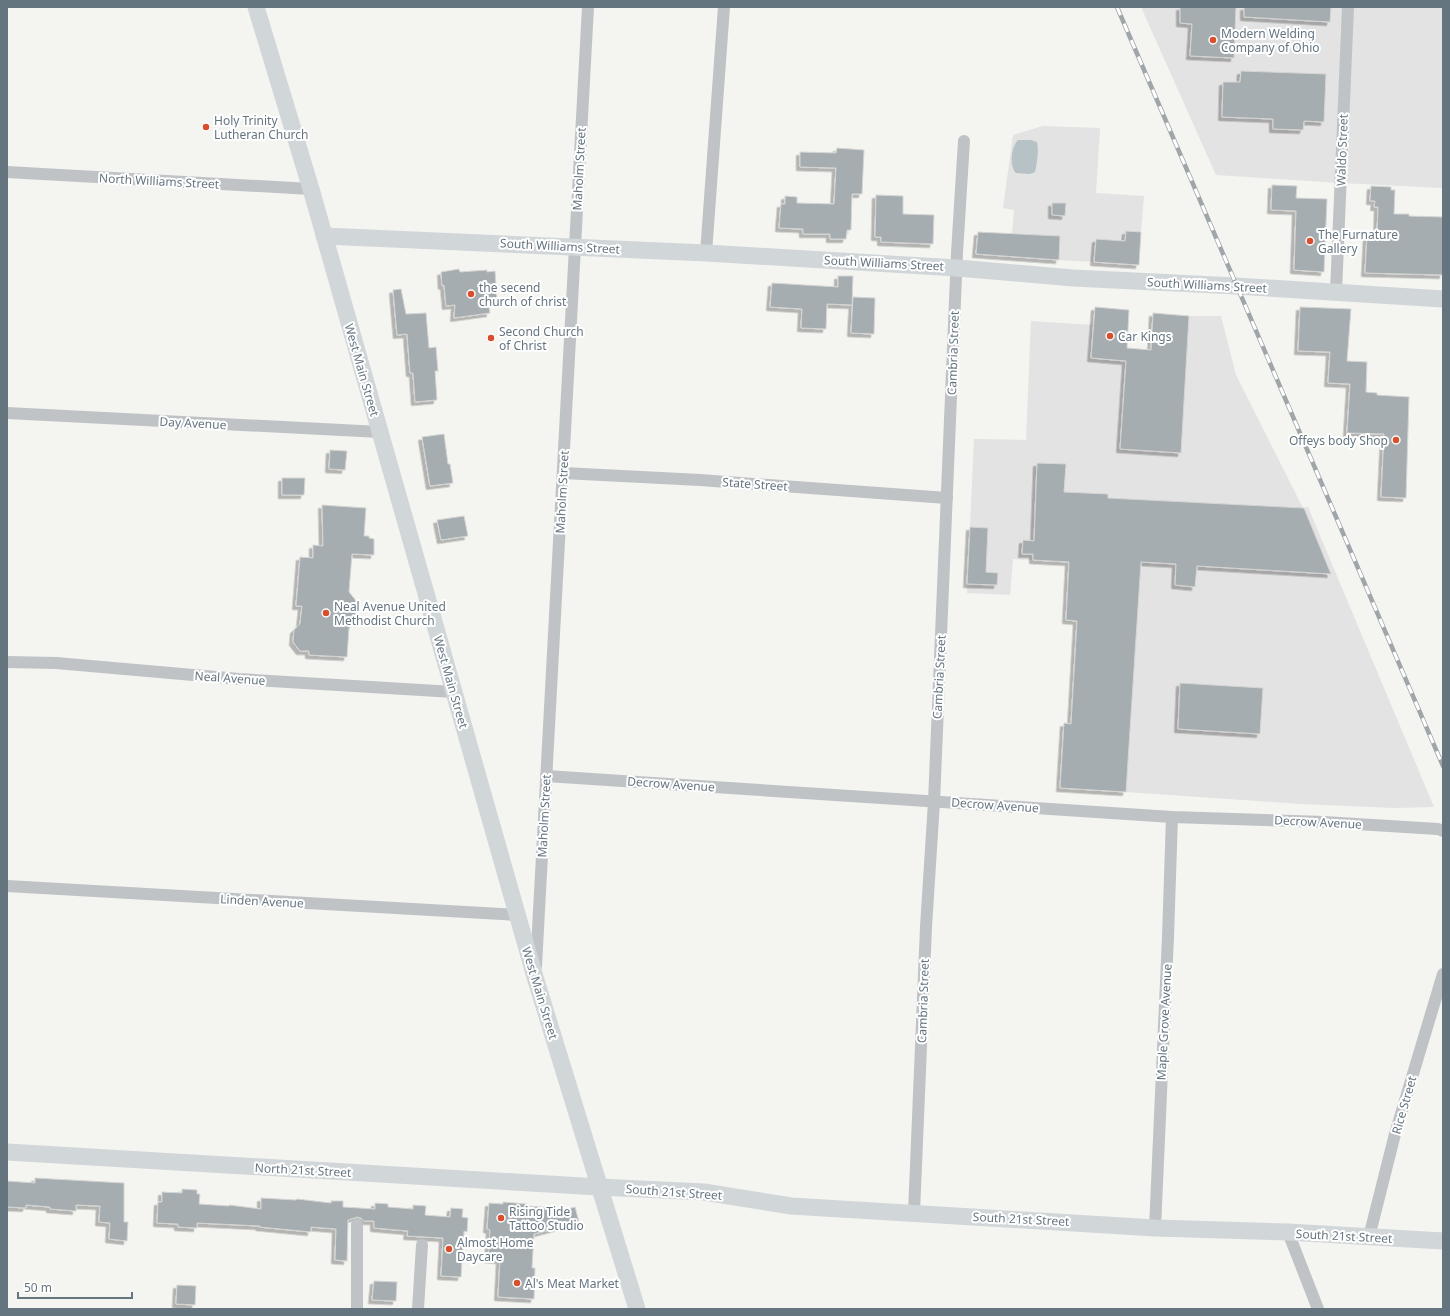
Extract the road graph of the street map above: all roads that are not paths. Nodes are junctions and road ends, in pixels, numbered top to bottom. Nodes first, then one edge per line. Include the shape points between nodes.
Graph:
1 (256, 7) edge
2 (588, 7) edge
3 (724, 7) edge
4 (1348, 7) edge
5 (964, 141) dead end
6 (7, 172) edge
7 (310, 189) junction
8 (324, 236) junction
9 (575, 247) junction
10 (706, 253) junction
11 (957, 268) junction
12 (1336, 292) junction
13 (1443, 300) edge
14 (7, 413) edge
15 (380, 432) junction
16 (563, 473) junction
17 (947, 498) junction
18 (7, 662) edge
19 (454, 692) junction
20 (546, 776) junction
21 (934, 802) junction
22 (1172, 817) junction
23 (1443, 831) edge
24 (7, 886) edge
25 (517, 915) junction
26 (1443, 974) edge
27 (535, 977) junction
28 (7, 1152) edge
29 (600, 1187) junction
30 (914, 1213) junction
31 (357, 1224) dead end
32 (1155, 1228) junction
33 (1288, 1232) junction
34 (1369, 1237) junction
35 (1443, 1241) edge
36 (422, 1245) dead end
37 (357, 1309) edge
38 (418, 1309) edge
39 (637, 1309) edge
40 (1318, 1309) edge

1 - 7 main road, West Main Street
2 - 9 street, Maholm Street
3 - 10 street
4 - 12 street, Waldo Street
5 - 11 street, Cambria Street
6 - 7 street, North Williams Street
7 - 8 main road, West Main Street
8 - 9 main road, South Williams Street
8 - 15 main road, West Main Street
9 - 10 main road, South Williams Street
9 - 16 street, Maholm Street
10 - 11 main road, South Williams Street
11 - 12 main road, South Williams Street via 1073,278
11 - 17 street, Cambria Street
12 - 13 main road, South Williams Street
14 - 15 street, Day Avenue
15 - 19 main road, West Main Street
16 - 17 street, State Street
16 - 20 street, Maholm Street
17 - 21 street, Cambria Street
18 - 19 street, Neal Avenue via 56,663 238,679
19 - 25 main road, West Main Street
20 - 21 street, Decrow Avenue
20 - 27 street, Maholm Street
21 - 22 street, Decrow Avenue
21 - 30 street, Cambria Street
22 - 23 street, Decrow Avenue via 1332,823
22 - 32 street, Maple Grove Avenue
24 - 25 street, Linden Avenue
25 - 27 main road, West Main Street
26 - 34 street, Rice Street
27 - 29 main road, West Main Street
28 - 29 main road, North 21st Street
29 - 30 main road, South 21st Street via 704,1192 791,1206
29 - 39 main road, West Main Street
30 - 32 main road, South 21st Street
31 - 37 street
32 - 33 main road, South 21st Street
33 - 34 main road, South 21st Street
33 - 40 street
34 - 35 main road, South 21st Street
36 - 38 street

